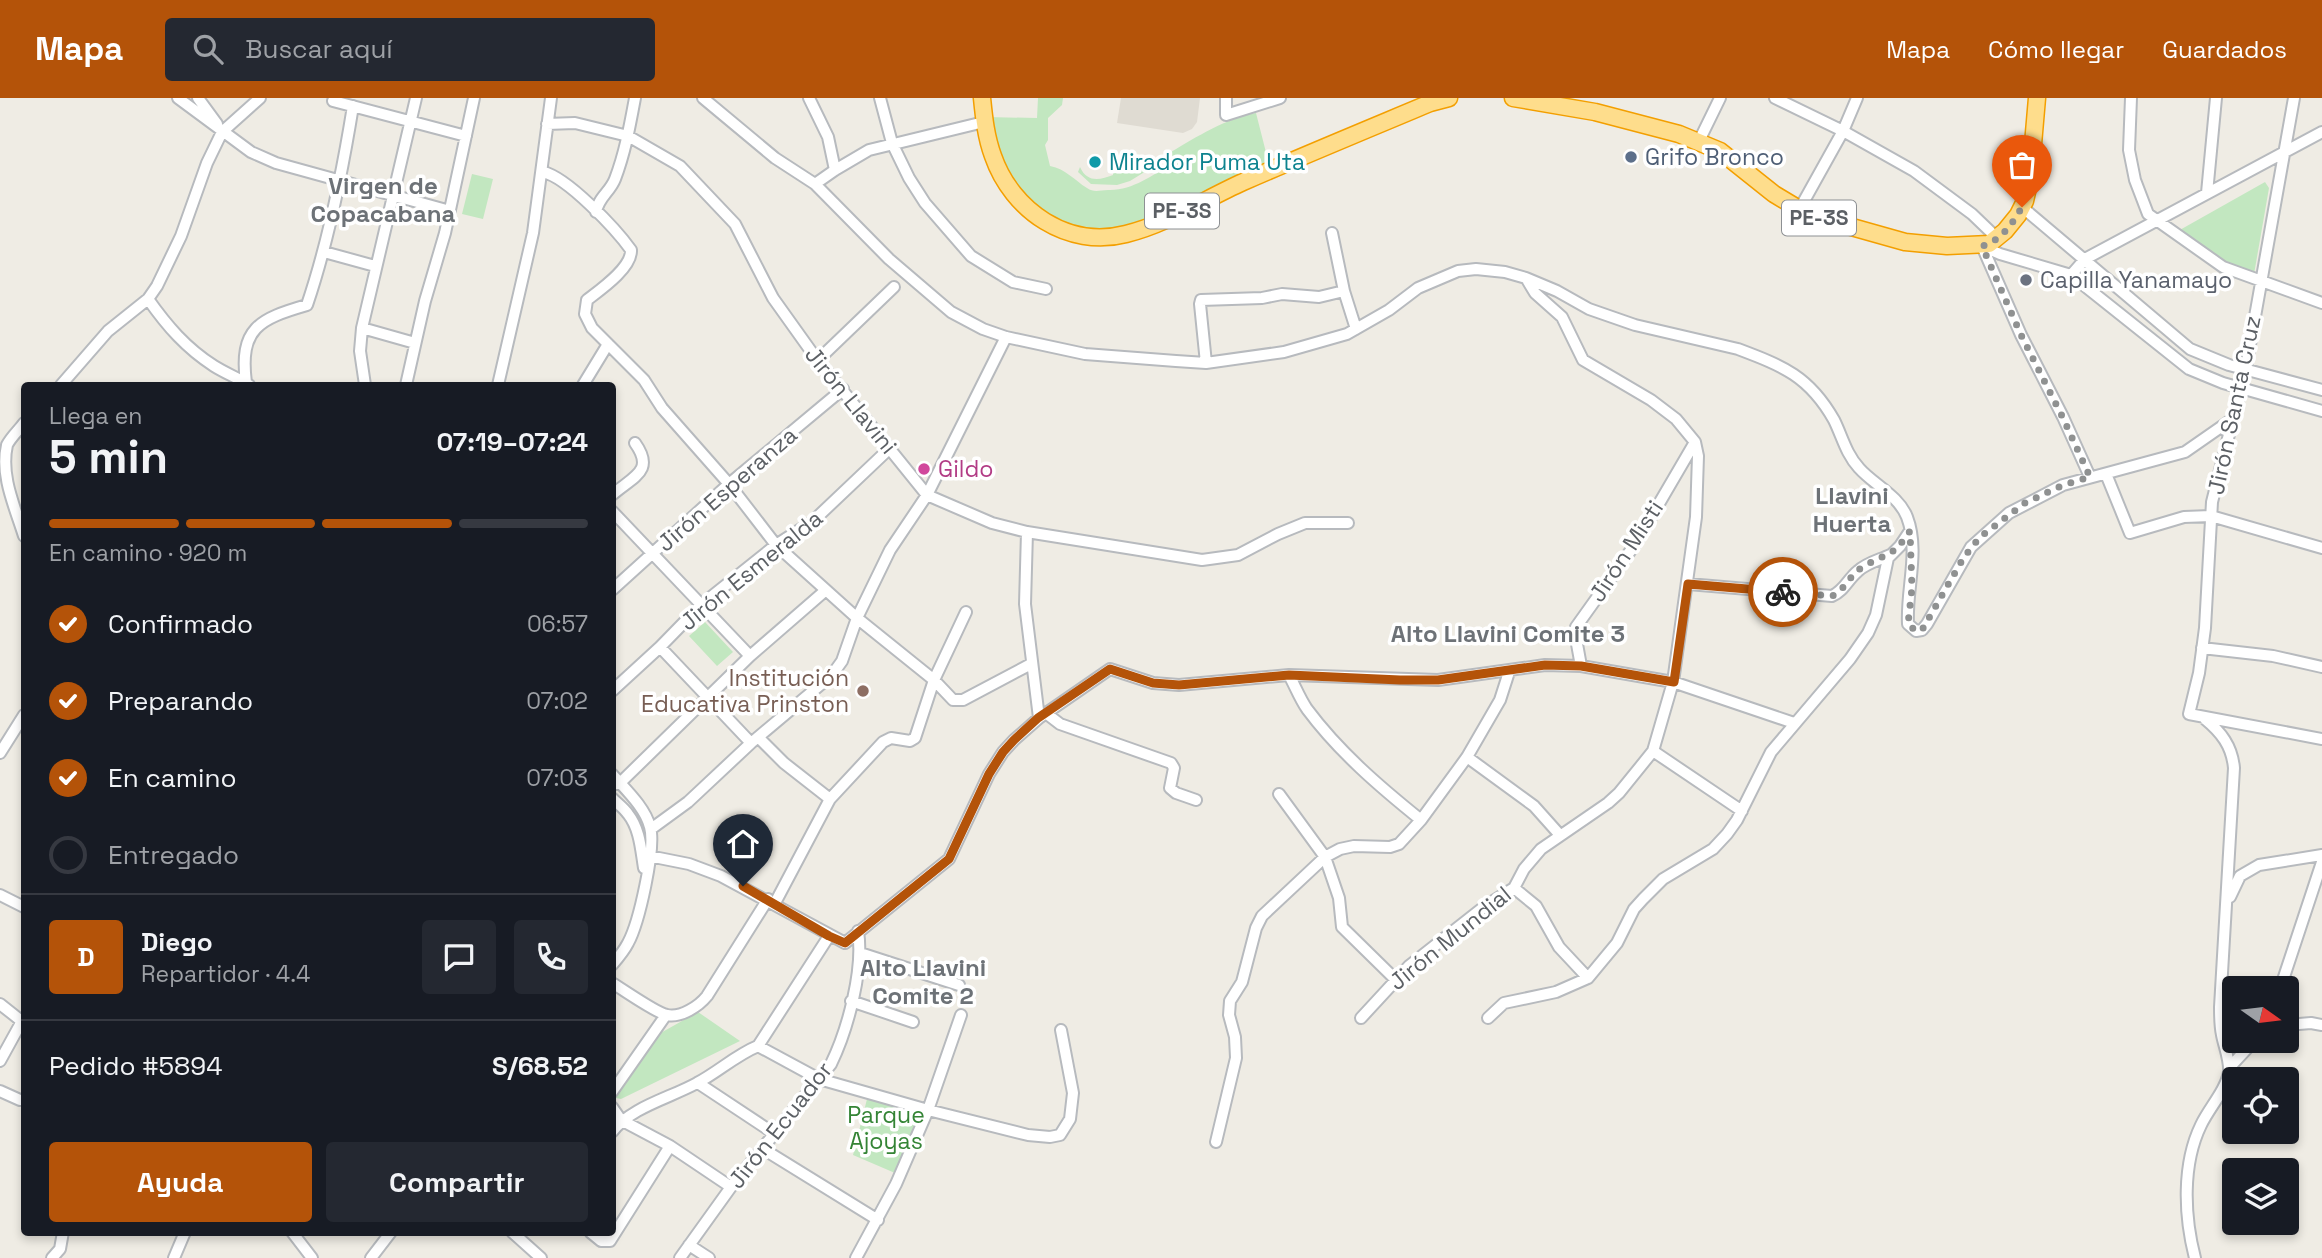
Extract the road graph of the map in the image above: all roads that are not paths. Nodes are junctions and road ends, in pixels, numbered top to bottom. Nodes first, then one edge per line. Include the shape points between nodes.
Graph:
1 (178, 98) edge
2 (198, 98) edge
3 (260, 98) edge
4 (416, 98) edge
5 (474, 98) edge
6 (551, 98) edge
7 (635, 98) edge
8 (703, 98) edge
9 (809, 98) edge
10 (880, 98) edge
11 (982, 98) edge
12 (1226, 98) edge
13 (1280, 98) edge
14 (1449, 98) edge
15 (1513, 98) edge
16 (1720, 98) edge
17 (1775, 98) edge
18 (1857, 98) edge
19 (2037, 98) edge
20 (2131, 98) edge
21 (2216, 98) edge
22 (2294, 98) edge
23 (333, 101) dead end
24 (1597, 105) edge
25 (353, 106) junction
26 (410, 122) junction
27 (984, 122) junction
28 (547, 124) junction
29 (1843, 131) junction
30 (222, 132) junction
31 (2322, 132) edge
32 (466, 136) junction
33 (628, 136) junction
34 (1699, 141) junction
35 (892, 143) junction
36 (2285, 152) junction
37 (835, 170) junction
38 (543, 172) junction
39 (341, 181) junction
40 (815, 184) junction
41 (2207, 193) junction
42 (392, 195) junction
43 (2022, 207) junction
44 (1799, 210) junction
45 (450, 211) junction
46 (596, 212) junction
47 (2157, 221) junction
48 (1332, 233) dead end
49 (1997, 238) junction
50 (1982, 246) junction
51 (324, 252) junction
52 (2085, 259) junction
53 (375, 265) junction
54 (2071, 275) junction
55 (1526, 278) junction
56 (2260, 280) junction
57 (894, 288) dead end
58 (1046, 289) dead end
59 (1344, 291) junction
60 (148, 299) junction
61 (2322, 303) edge
62 (362, 328) junction
63 (1356, 329) junction
64 (1006, 337) junction
65 (415, 343) junction
66 (608, 344) junction
67 (818, 360) junction
68 (1206, 363) junction
69 (2246, 368) junction
70 (64, 382) edge
71 (244, 382) edge
72 (247, 382) edge
73 (365, 382) edge
74 (407, 382) edge
75 (499, 382) edge
76 (585, 382) edge
77 (2240, 387) junction
78 (843, 389) junction
79 (2322, 390) edge
80 (2322, 411) edge
81 (2231, 420) junction
82 (21, 427) edge
83 (1695, 442) junction
84 (635, 443) dead end
85 (890, 449) junction
86 (2106, 474) junction
87 (2090, 477) junction
88 (729, 484) junction
89 (616, 492) edge
90 (927, 495) junction
91 (21, 515) edge
92 (616, 515) edge
93 (2211, 516) junction
94 (1348, 523) dead end
95 (1910, 531) junction
96 (1027, 532) junction
97 (776, 545) junction
98 (2322, 548) edge
99 (653, 554) junction
100 (1890, 555) junction
101 (1688, 584) junction
102 (616, 586) edge
103 (826, 590) junction
104 (701, 605) junction
105 (967, 612) dead end
106 (858, 618) junction
107 (660, 648) junction
108 (2202, 648) junction
109 (750, 656) junction
110 (1031, 664) junction
111 (1581, 666) junction
112 (2322, 667) edge
113 (1509, 672) junction
114 (1289, 675) junction
115 (934, 680) junction
116 (1674, 682) junction
117 (616, 687) edge
118 (706, 698) junction
119 (1043, 716) junction
120 (2203, 717) junction
121 (21, 720) edge
122 (1794, 723) junction
123 (2322, 739) edge
124 (754, 740) junction
125 (1653, 751) junction
126 (0, 752) edge
127 (1467, 757) junction
128 (616, 780) edge
129 (616, 782) edge
130 (1279, 794) dead end
131 (830, 799) junction
132 (1196, 800) dead end
133 (616, 802) edge
134 (1742, 811) junction
135 (1421, 820) junction
136 (651, 829) junction
137 (1559, 834) junction
138 (2322, 855) edge
139 (649, 856) junction
140 (1325, 857) junction
141 (2322, 862) edge
142 (646, 877) junction
143 (1514, 888) junction
144 (0, 895) edge
145 (771, 901) junction
146 (21, 906) edge
147 (2227, 906) junction
148 (858, 931) junction
149 (829, 936) junction
150 (860, 953) junction
151 (616, 960) edge
152 (2284, 976) edge
153 (1588, 978) junction
154 (1396, 980) junction
155 (616, 984) edge
156 (959, 985) dead end
157 (851, 1001) junction
158 (0, 1004) edge
159 (667, 1015) junction
160 (961, 1015) dead end
161 (1361, 1018) dead end
162 (1488, 1018) dead end
163 (21, 1020) edge
164 (913, 1022) dead end
165 (2300, 1024) edge
166 (21, 1025) edge
167 (2322, 1026) edge
168 (1060, 1030) dead end
169 (758, 1046) junction
170 (2242, 1054) edge
171 (0, 1061) edge
172 (2229, 1067) edge
173 (2230, 1067) edge
174 (819, 1079) junction
175 (698, 1083) junction
176 (616, 1086) edge
177 (2222, 1088) edge
178 (0, 1091) edge
179 (20, 1100) dead end
180 (928, 1110) junction
181 (616, 1112) edge
182 (621, 1120) junction
183 (616, 1127) edge
184 (775, 1134) junction
185 (1216, 1142) dead end
186 (670, 1146) junction
187 (763, 1149) junction
188 (731, 1187) junction
189 (878, 1220) junction
190 (616, 1232) edge
191 (62, 1236) edge
192 (183, 1236) edge
193 (295, 1236) edge
194 (388, 1236) edge
195 (516, 1236) edge
196 (595, 1236) edge
197 (613, 1236) edge
198 (689, 1245) junction
199 (52, 1258) edge
200 (174, 1258) edge
201 (312, 1258) edge
202 (371, 1258) edge
203 (541, 1258) edge
204 (680, 1258) edge
205 (709, 1258) edge
206 (856, 1258) edge
207 (2195, 1258) edge

1 - 30 street
2 - 30 street
3 - 30 street
4 - 26 street
5 - 32 street
6 - 28 street
7 - 33 street
8 - 40 street via 775,158
9 - 37 street via 828,137
10 - 35 street
11 - 27 highway, PE-3S
12 - 13 street via 1226,115
14 - 27 highway, PE-3S via 1243,182 1147,228 1110,237 1065,232 1037,217 1011,190 998,168
15 - 24 highway, PE-3S
16 - 34 street
17 - 29 street
18 - 29 street
19 - 43 highway, PE-3S via 2030,179
20 - 47 street via 2131,163 2144,206
21 - 41 street
22 - 36 street, Jirón Santa Cruz
23 - 25 street
24 - 34 highway, PE-3S
25 - 26 street
25 - 39 street
26 - 32 street
26 - 42 street
27 - 35 street
28 - 33 street, Jirón Llavini via 575,123
28 - 38 street
29 - 44 street
29 - 49 street via 1926,179
30 - 39 street via 276,163
30 - 60 street via 181,236
31 - 36 street
32 - 45 street
33 - 46 street via 612,187
33 - 67 street, Jirón Llavini via 680,166 735,224 773,298
34 - 44 highway, PE-3S via 1720,151
35 - 37 street via 869,150
35 - 58 street via 925,203 971,256 1013,282
36 - 41 street
36 - 56 street, Jirón Santa Cruz
37 - 40 street
38 - 46 street via 563,181
38 - 75 street
39 - 42 street
39 - 51 street
40 - 64 street via 884,254 951,312
41 - 47 street
42 - 45 street
42 - 53 street
43 - 49 highway, PE-3S
43 - 52 street
44 - 50 highway, PE-3S via 1917,244
45 - 65 street
46 - 66 street via 632,255 605,287 586,300 588,321
47 - 52 street
47 - 56 street via 2213,262
48 - 59 street
49 - 50 highway, PE-3S
50 - 54 street
50 - 87 street
51 - 53 street
51 - 72 street via 307,305 270,317 248,338 244,369
52 - 54 street
52 - 69 street via 2190,349
53 - 62 street
54 - 77 street via 2184,366
55 - 63 street via 1476,269 1458,271 1418,288
55 - 83 street via 1535,293 1562,317 1583,359 1651,400 1676,419
55 - 95 street via 1624,322 1738,349 1800,376 1834,420 1858,467 1900,505
56 - 61 street
56 - 69 street, Jirón Santa Cruz
57 - 67 street
59 - 63 street
59 - 68 street via 1319,297 1282,294 1201,300
60 - 70 street via 108,331
60 - 71 street via 186,346
62 - 65 street
62 - 73 street
63 - 68 street via 1284,352
64 - 68 street via 1096,356
64 - 90 street
65 - 74 street
66 - 76 street
66 - 88 street via 644,380
67 - 78 street, Jirón Llavini
69 - 77 street, Jirón Santa Cruz
69 - 79 street
77 - 80 street
77 - 81 street, Jirón Santa Cruz
78 - 85 street, Jirón Llavini
78 - 88 street, Jirón Esperanza
81 - 86 street via 2185,452
81 - 93 street, Jirón Santa Cruz
82 - 91 street via 7,446 2,468 6,491
83 - 101 street, Jirón Mundial via 1696,517
83 - 111 street, Jirón Misti via 1636,543 1576,627
84 - 89 street via 644,455 643,468
85 - 90 street, Jirón Llavini
85 - 97 street, Jirón Esmeralda via 812,522
86 - 87 street
86 - 93 street via 2130,533 2184,517
87 - 95 street via 2025,503 1980,537 1927,624 1916,631 1908,624
88 - 97 street
88 - 99 street, Jirón Esperanza
90 - 96 street, Jirón Llavini via 992,523
90 - 106 street via 890,550
92 - 99 street
93 - 98 street
93 - 108 street, Jirón Santa Cruz
94 - 96 street, Jirón Llavini via 1305,523 1238,555 1202,559
95 - 100 street
96 - 110 street via 1024,604
97 - 103 street
97 - 104 street, Jirón Esmeralda
99 - 102 street, Jirón Esperanza
99 - 104 street
100 - 101 street via 1861,568 1832,596
100 - 122 street via 1868,633
101 - 116 street, Jirón Mundial
103 - 106 street
103 - 109 street
104 - 107 street, Jirón Esmeralda
104 - 109 street
105 - 115 street
106 - 115 street
106 - 124 street via 832,675
107 - 117 street, Jirón Esmeralda
107 - 118 street
108 - 112 street
108 - 120 street, Jirón Santa Cruz via 2189,714
109 - 118 street
110 - 115 street via 963,700 953,700
110 - 119 street
111 - 113 street via 1545,665
111 - 116 street
113 - 114 street via 1425,680
113 - 127 street via 1500,700
114 - 119 street via 1179,685 1153,683 1113,669
114 - 135 street via 1306,707 1332,739 1374,782
115 - 131 street via 915,738 883,742
116 - 122 street
116 - 125 street, Jirón Mundial
118 - 124 street
118 - 128 street
119 - 132 street via 1171,763 1170,788
119 - 148 street via 1003,752 949,859
120 - 123 street
120 - 147 street via 2223,737 2233,758
121 - 126 street
122 - 134 street via 1771,752
124 - 131 street
124 - 136 street via 688,802
125 - 134 street
125 - 137 street, Jirón Mundial via 1608,803
127 - 135 street
127 - 137 street via 1534,806
129 - 136 street via 634,798
130 - 140 street
131 - 145 street
133 - 142 street via 634,823
134 - 153 street via 1713,849 1663,879 1643,899
135 - 140 street via 1395,846 1354,846
136 - 139 street
137 - 143 street, Jirón Mundial via 1532,859
138 - 147 street via 2272,861 2248,870 2240,876
139 - 142 street
139 - 145 street via 689,864
140 - 154 street via 1339,898 1342,927
140 - 185 street via 1272,905 1256,928 1242,982 1230,1001 1236,1058
141 - 152 street
142 - 151 street via 629,942
143 - 153 street via 1536,906 1559,947
143 - 154 street, Jirón Mundial via 1483,907
144 - 146 street
145 - 149 street
145 - 159 street via 702,1002 681,1014
147 - 172 street via 2220,1023
148 - 149 street via 845,943
148 - 150 street, Jirón Ecuador
149 - 169 street
150 - 156 street
150 - 157 street, Jirón Ecuador
153 - 162 street via 1556,992 1504,1003
154 - 161 street, Jirón Mundial
155 - 159 street
157 - 164 street
157 - 174 street, Jirón Ecuador via 840,1047
158 - 163 street
159 - 176 street
160 - 180 street
165 - 167 street
166 - 171 street
168 - 180 street via 1073,1093 1070,1119 1060,1135 1028,1135
169 - 174 street
169 - 175 street
170 - 173 street
174 - 180 street
174 - 184 street, Jirón Ecuador
175 - 182 street
175 - 184 street
177 - 207 street via 2189,1160 2188,1221
178 - 179 street
180 - 189 street
181 - 182 street
182 - 183 street
182 - 186 street
184 - 187 street, Jirón Ecuador
186 - 188 street
186 - 190 street
187 - 188 street, Jirón Ecuador
187 - 189 street
188 - 198 street, Jirón Ecuador
189 - 206 street
191 - 199 street
192 - 200 street
193 - 201 street
194 - 202 street
195 - 203 street
196 - 197 street via 610,1241
198 - 204 street, Jirón Ecuador
198 - 205 street

